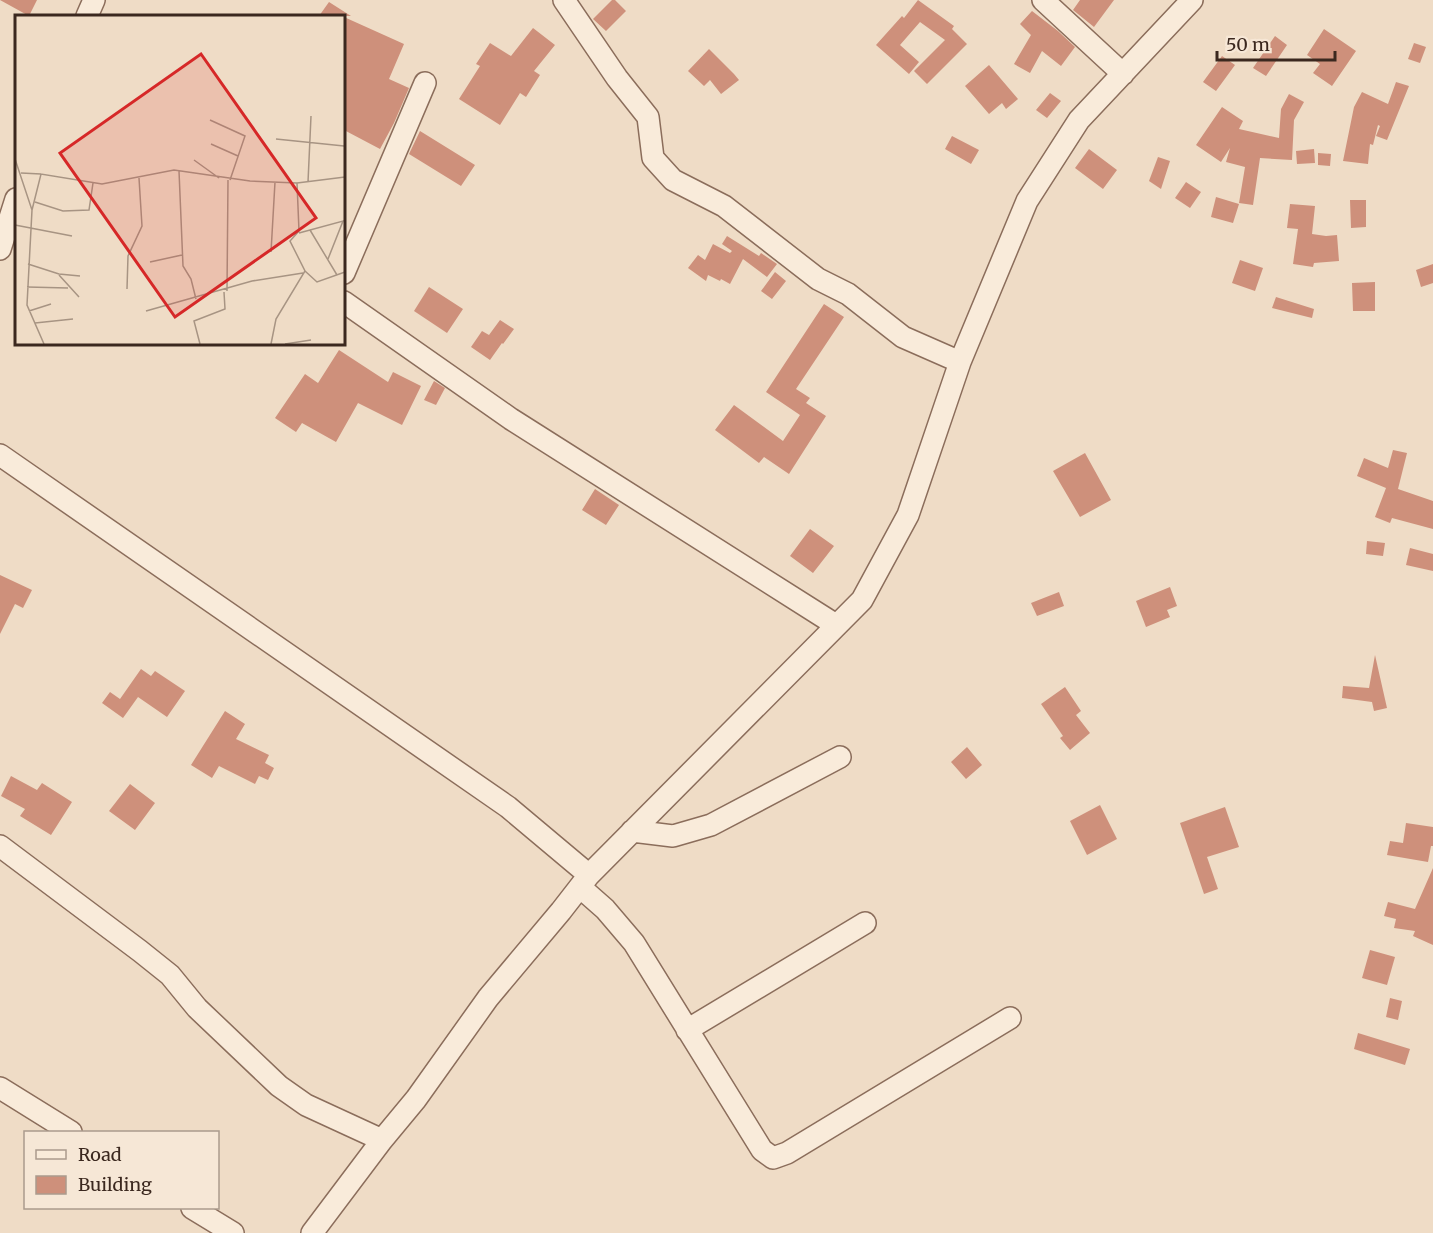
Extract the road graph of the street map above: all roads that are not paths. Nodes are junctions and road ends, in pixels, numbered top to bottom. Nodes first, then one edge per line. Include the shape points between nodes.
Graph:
1 (94, 0) edge
2 (564, 0) edge
3 (1043, 0) edge
4 (1192, 0) edge
5 (87, 15) edge
6 (1123, 74) junction
7 (425, 83) dead end
8 (15, 202) edge
9 (0, 249) edge
10 (345, 271) edge
11 (345, 303) edge
12 (960, 362) junction
13 (0, 455) edge
14 (836, 626) junction
15 (840, 757) dead end
16 (632, 831) junction
17 (0, 846) edge
18 (584, 881) junction
19 (865, 923) dead end
20 (1010, 1018) dead end
21 (687, 1030) junction
22 (0, 1088) edge
23 (69, 1131) edge
24 (382, 1140) junction
25 (194, 1209) edge
26 (233, 1233) edge
27 (312, 1233) edge

1 - 5 street
2 - 12 street via 648,117 653,158 673,180 724,206 818,279 848,294 903,337
3 - 6 street
4 - 6 street
6 - 12 street via 1079,120 1027,201
7 - 10 street
8 - 9 street
11 - 14 street via 511,419
12 - 14 street via 908,515 862,600
13 - 18 street via 508,807
14 - 16 street
15 - 16 street via 711,825 673,836
16 - 18 street
17 - 24 street via 170,975 197,1008 279,1086 306,1105
18 - 21 street via 634,943
18 - 24 street via 488,998
19 - 21 street
20 - 21 street via 773,1158 762,1150
22 - 23 street
24 - 27 street
25 - 26 street

